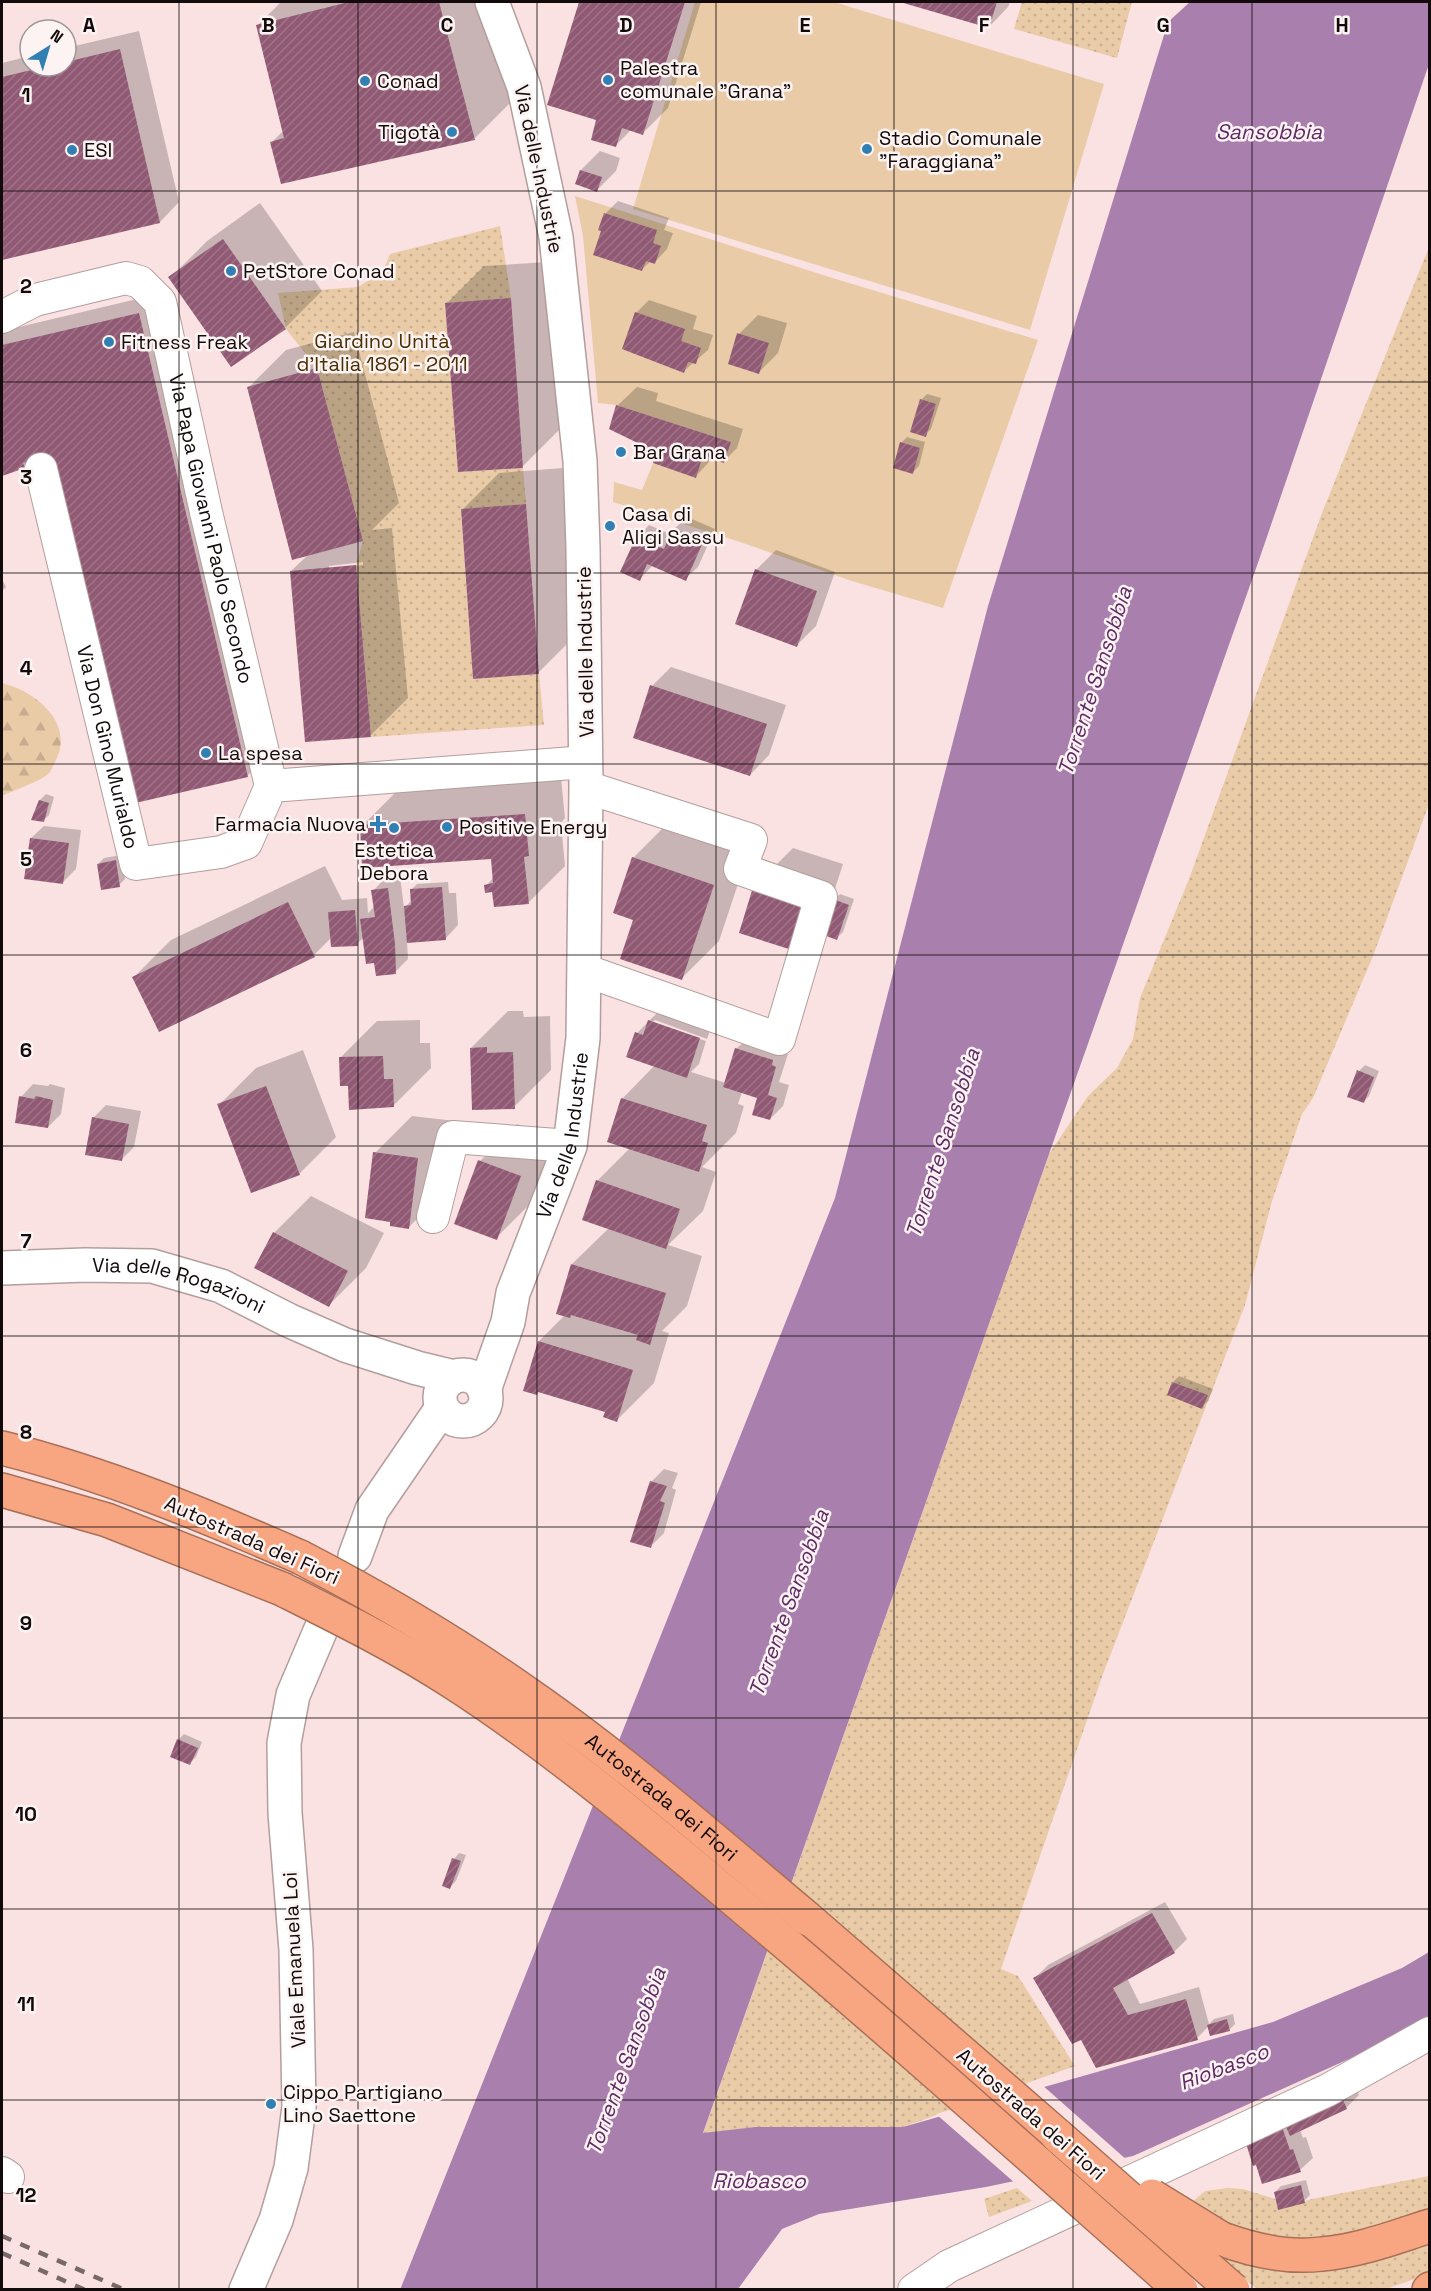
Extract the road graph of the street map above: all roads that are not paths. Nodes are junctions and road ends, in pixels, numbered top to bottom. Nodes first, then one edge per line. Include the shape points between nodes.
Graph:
1 (492, 2) edge
2 (2, 317) edge
3 (41, 469) dead end
4 (586, 774) junction
5 (271, 786) junction
6 (584, 970) junction
7 (570, 1146) junction
8 (433, 1217) dead end
9 (2, 1268) edge
10 (457, 1395) junction
11 (2, 1448) edge
12 (2, 1490) edge
13 (359, 1547) dead end
14 (321, 1629) dead end
15 (1430, 2033) edge
16 (1057, 2135) junction
17 (1430, 2226) edge
18 (246, 2289) edge
19 (914, 2289) edge
20 (1181, 2289) edge
21 (1233, 2289) edge

1 - 4 street, Via delle Industrie via 524,87 556,237 580,461
2 - 5 street, Via Papa Giovanni Paolo Secondo via 35,300 126,278 140,282 160,302
3 - 5 street, Via Don Gino Murialdo via 136,864 221,852 246,843
4 - 5 street
4 - 6 street, Via delle Industrie
4 - 6 street via 751,840 740,869 821,897 779,1039
6 - 7 street, Via delle Industrie via 583,1038
7 - 8 street via 453,1137
7 - 10 street, Via delle Industrie via 511,1302
9 - 10 street, Via delle Rogazioni via 152,1266 221,1286
10 - 13 street via 372,1510
11 - 16 highway, Autostrada dei Fiori, bridge via 96,1474 300,1557 466,1652 530,1695 647,1785
12 - 20 highway, Autostrada dei Fiori, bridge via 107,1520 282,1589 387,1643 519,1727 794,1950
14 - 18 street, Viale Emanuela Loi via 293,1695 284,1743 285,1813 296,1950 299,2107 291,2168 276,2220
15 - 19 street via 1328,2090 949,2266
16 - 17 highway, bridge via 1222,2239 1242,2247 1321,2255
16 - 21 highway, Autostrada dei Fiori, bridge

